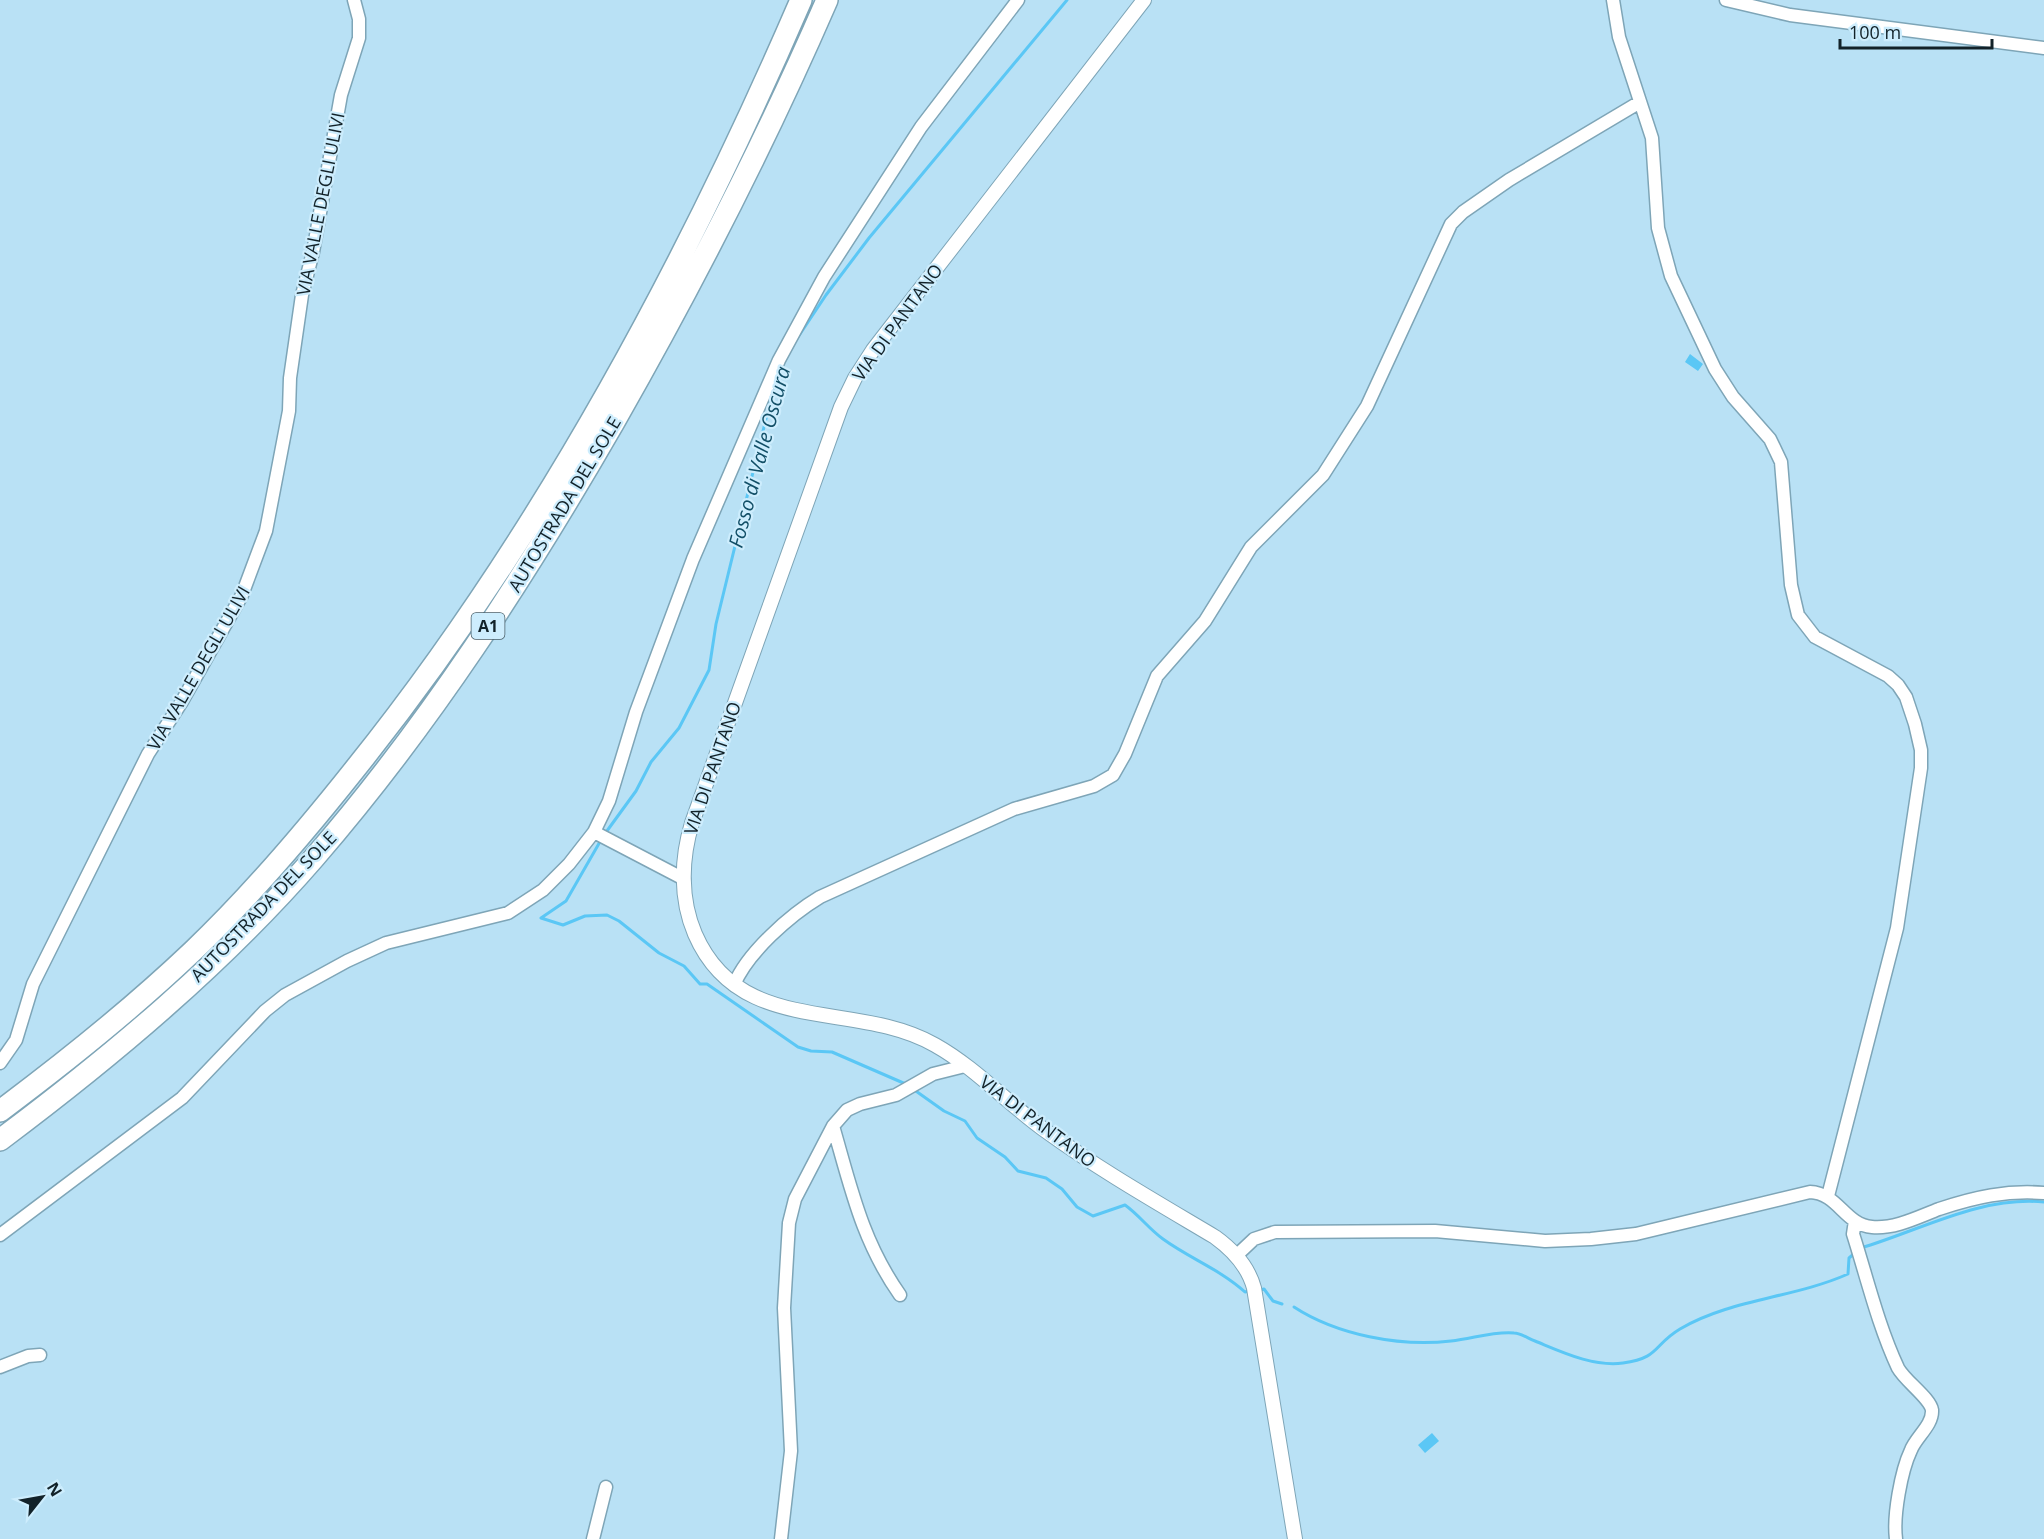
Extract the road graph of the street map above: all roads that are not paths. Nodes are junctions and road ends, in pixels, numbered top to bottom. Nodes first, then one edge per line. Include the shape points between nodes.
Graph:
1 (354, 0) edge
2 (801, 0) edge
3 (827, 0) edge
4 (1018, 0) edge
5 (1144, 0) edge
6 (1613, 0) edge
7 (1726, 0) edge
8 (2044, 48) edge
9 (1640, 102) junction
10 (594, 832) junction
11 (684, 879) junction
12 (734, 985) junction
13 (0, 1063) edge
14 (965, 1066) junction
15 (0, 1111) edge
16 (833, 1126) junction
17 (0, 1140) edge
18 (2044, 1193) edge
19 (1828, 1196) junction
20 (1855, 1221) junction
21 (0, 1235) edge
22 (1237, 1255) junction
23 (900, 1295) dead end
24 (40, 1355) dead end
25 (0, 1367) edge
26 (606, 1487) dead end
27 (593, 1539) edge
28 (781, 1539) edge
29 (1295, 1539) edge
30 (1896, 1539) edge

1 - 13 street, VIA VALLE DEGLI ULIVI via 359,38 341,95 302,295 289,411 266,531 242,596 148,754 36,977 16,1040
2 - 15 highway, AUTOSTRADA DEL SOLE / A1 via 767,79 651,312 531,524 417,692 299,839 195,949 119,1017
3 - 17 highway, AUTOSTRADA DEL SOLE / A1 via 789,87 671,322 550,533 434,707 313,858 212,964 72,1086
4 - 10 street via 921,127 824,277 779,360 693,559 636,712 615,788
5 - 11 street, VIA DI PANTANO via 880,340 855,378 837,418 692,823 685,850
6 - 9 street via 1619,37
7 - 8 street via 1790,15
9 - 12 street via 1509,180 1451,224 1361,415 1318,480 1248,551 1205,621 1157,676 1113,775 1094,786 1014,809 820,897 752,954
9 - 19 street via 1653,145 1659,235 1674,286 1723,383 1770,439 1780,457 1791,591 1797,615 1815,637 1898,685 1912,714 1921,750 1898,922
10 - 11 street
10 - 21 street via 553,882 518,908 474,923 386,943 280,999 189,1092
11 - 12 street, VIA DI PANTANO via 688,913 699,943
12 - 14 street, VIA DI PANTANO via 787,1009 904,1031
14 - 16 street via 941,1071 891,1097 851,1108
14 - 22 street, VIA DI PANTANO via 1046,1131 1215,1237
16 - 23 street via 860,1221 880,1265
16 - 28 street via 798,1191 790,1216 784,1324 791,1441
18 - 20 street via 1996,1193 1886,1226 1873,1227
19 - 20 street
19 - 22 street via 1803,1193 1616,1237 1545,1241 1435,1231 1275,1232 1254,1239
20 - 30 street via 1853,1234 1886,1339 1905,1379 1932,1411 1906,1465
22 - 29 street, VIA DI PANTANO via 1254,1288
24 - 25 street
26 - 27 street

